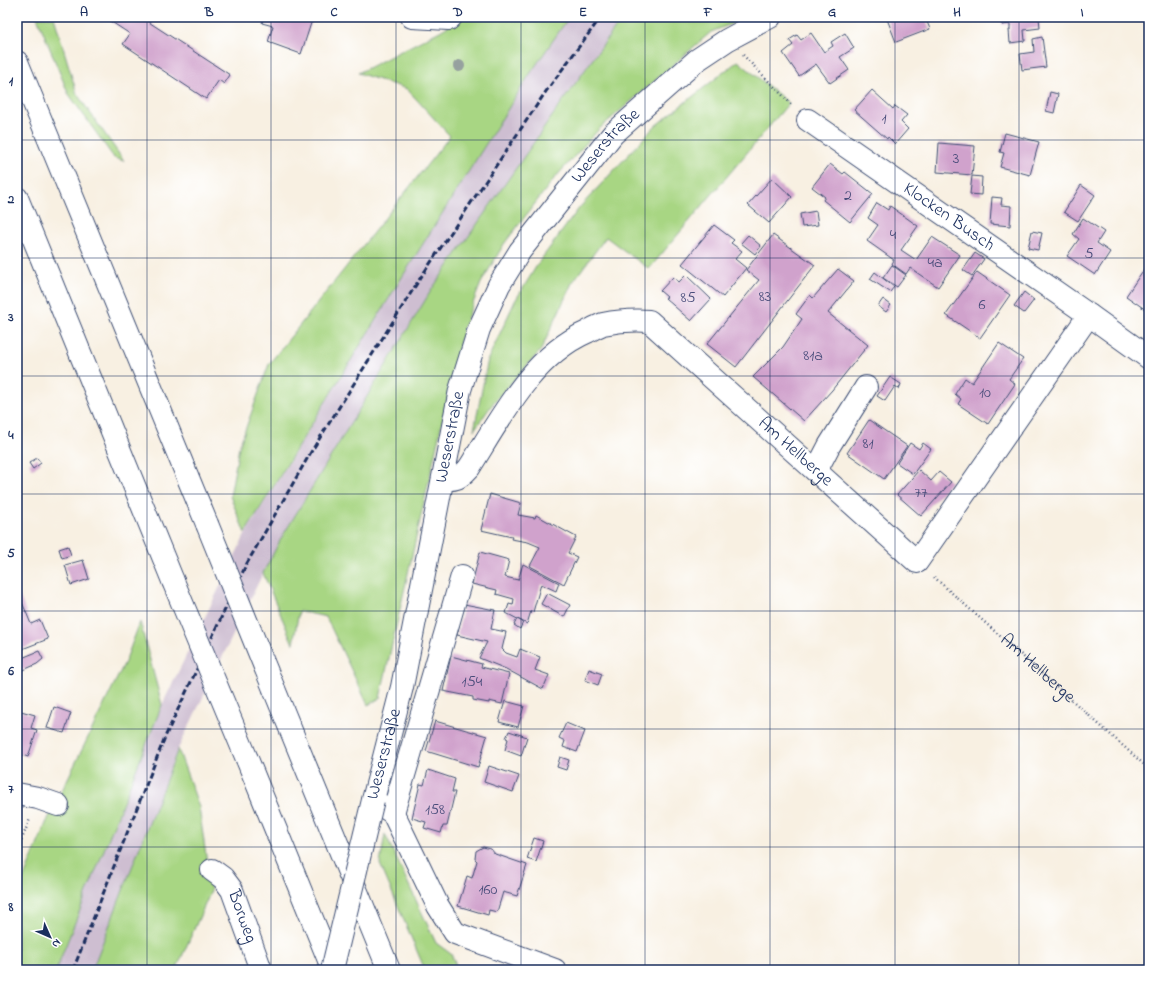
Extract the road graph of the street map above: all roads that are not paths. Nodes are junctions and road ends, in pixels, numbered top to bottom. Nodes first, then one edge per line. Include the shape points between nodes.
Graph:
1 (412, 17) edge
2 (451, 17) edge
3 (770, 17) edge
4 (17, 62) edge
5 (808, 120) road end
6 (17, 198) edge
7 (1089, 315) junction
8 (1149, 358) edge
9 (866, 387) dead end
10 (816, 471) junction
11 (443, 479) junction
12 (462, 576) dead end
13 (17, 794) edge
14 (373, 800) junction
15 (58, 806) dead end
16 (393, 813) junction
17 (212, 870) dead end
18 (262, 970) edge
19 (333, 970) edge
20 (389, 970) edge
21 (555, 970) edge

1 - 2 main road
3 - 11 main road, Weserstraße via 727,40 698,60 613,134 520,251 499,284 480,329 460,390
4 - 20 main road, bridge
5 - 7 main road, Klocken Busch
6 - 19 main road, bridge
7 - 8 main road, Klocken Busch
7 - 10 main road, Am Hellberge via 917,562
9 - 10 main road
10 - 11 main road, Am Hellberge via 649,321 635,320 603,324 572,338 538,367 509,404 462,476 453,480
11 - 14 main road, Weserstraße via 402,688
12 - 16 main road
13 - 15 main road via 38,798
14 - 16 main road
14 - 19 main road, Weserstraße, bridge
16 - 21 main road via 438,906 455,933
17 - 18 main road, Borweg via 223,878 232,890

